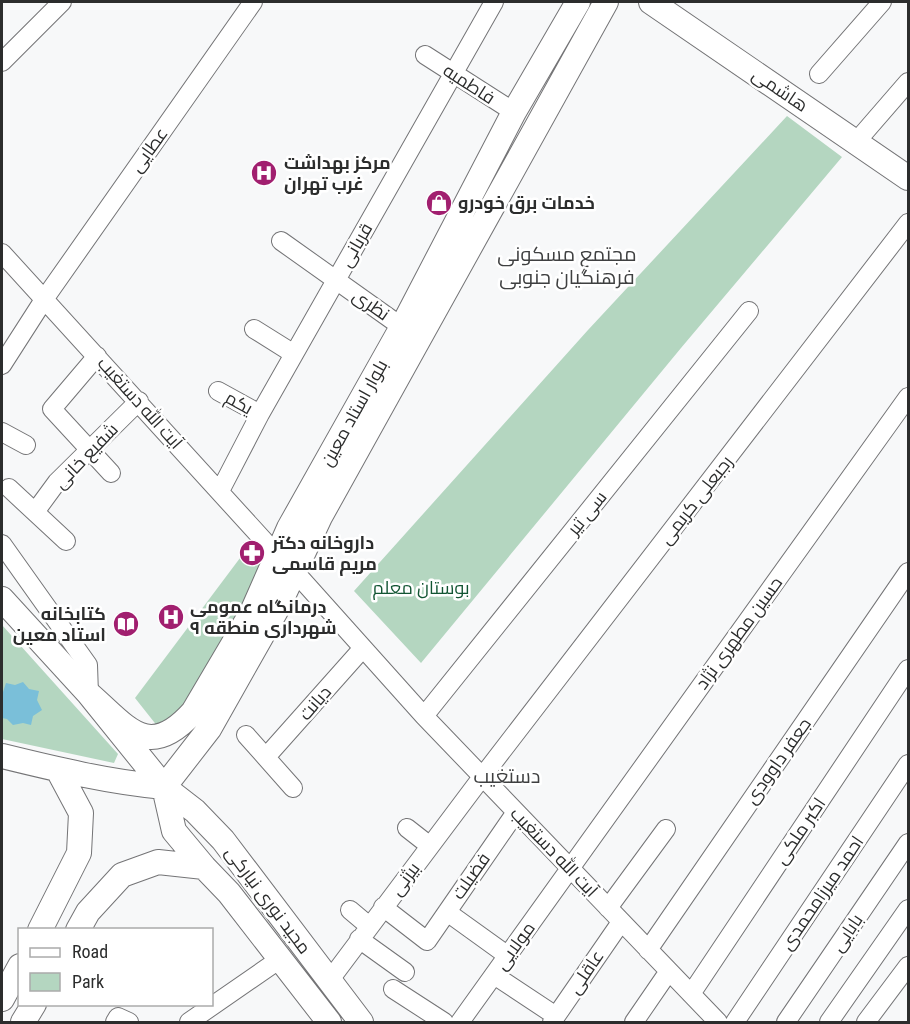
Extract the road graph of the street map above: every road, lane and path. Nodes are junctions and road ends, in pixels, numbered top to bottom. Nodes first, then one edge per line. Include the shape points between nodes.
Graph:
1 (62, 2) edge
2 (253, 2) edge
3 (494, 2) edge
4 (578, 2) edge
5 (606, 2) edge
6 (651, 2) edge
7 (882, 2) edge
8 (425, 55) dead end
9 (2, 62) edge
10 (453, 74) junction
11 (819, 74) dead end
12 (909, 82) edge
13 (514, 112) junction
14 (856, 142) junction
15 (909, 178) edge
16 (909, 223) edge
17 (281, 241) dead end
18 (2, 253) edge
19 (335, 281) junction
20 (45, 298) junction
21 (749, 311) dead end
22 (402, 327) junction
23 (254, 329) dead end
24 (294, 354) junction
25 (97, 356) junction
26 (2, 365) edge
27 (218, 391) dead end
28 (909, 397) edge
29 (139, 401) junction
30 (260, 414) junction
31 (2, 432) edge
32 (26, 445) dead end
33 (91, 451) junction
34 (111, 473) dead end
35 (9, 488) dead end
36 (220, 491) junction
37 (35, 512) junction
38 (66, 541) dead end
39 (2, 544) edge
40 (277, 555) junction
41 (295, 572) junction
42 (909, 572) edge
43 (2, 599) edge
44 (363, 648) junction
45 (909, 669) edge
46 (89, 694) junction
47 (424, 716) junction
48 (246, 735) dead end
49 (2, 756) edge
50 (266, 758) junction
51 (909, 764) edge
52 (58, 770) junction
53 (482, 777) junction
54 (164, 787) junction
55 (293, 788) dead end
56 (516, 812) junction
57 (406, 828) dead end
58 (666, 829) dead end
59 (909, 843) edge
60 (430, 846) junction
61 (204, 867) junction
62 (570, 869) junction
63 (58, 895) junction
64 (383, 907) junction
65 (608, 908) junction
66 (909, 909) edge
67 (350, 910) dead end
68 (447, 912) junction
69 (83, 921) edge
70 (621, 922) junction
71 (41, 928) edge
72 (364, 932) junction
73 (648, 950) junction
74 (508, 956) junction
75 (280, 959) junction
76 (909, 966) edge
77 (18, 970) edge
78 (669, 971) junction
79 (405, 972) dead end
80 (494, 975) junction
81 (329, 981) junction
82 (393, 989) dead end
83 (691, 994) junction
84 (2, 999) edge
85 (33, 1006) edge
86 (700, 1015) edge
87 (554, 1019) edge
88 (23, 1023) edge
89 (115, 1023) edge
90 (129, 1023) edge
91 (189, 1023) edge
92 (329, 1023) edge
93 (361, 1023) edge
94 (444, 1023) edge
95 (460, 1023) edge
96 (634, 1023) edge
97 (718, 1023) edge
98 (735, 1023) edge
99 (786, 1023) edge
100 (830, 1023) edge
101 (866, 1023) edge

1 - 9 street
2 - 20 street, عطایی
3 - 10 street, قربانی
4 - 13 main road, بلوار استاد معین
5 - 41 main road, بلوار استاد معین via 320,517
6 - 14 main road, هاشمی
7 - 11 street
8 - 10 street, فاطمیه
10 - 13 street, فاطمیه
10 - 19 street, قربانی
12 - 14 street
13 - 22 main road, بلوار استاد معین
14 - 15 main road, هاشمی
16 - 53 street, رجبعلی کریمی
17 - 19 street, نظری
18 - 20 street, آیت الله دستغیب
19 - 22 street, نظری
19 - 24 street, قربانی
20 - 25 street, آیت الله دستغیب
20 - 26 street, عطایی
21 - 47 street, سی تیر
22 - 40 main road, بلوار استاد معین
23 - 24 street
24 - 30 street, قربانی
25 - 29 street, آیت الله دستغیب
25 - 33 street via 52,409
27 - 30 street, یکم
28 - 62 street, حسین مطهری نژاد
29 - 33 street, شفیع خانی
29 - 36 street, آیت الله دستغیب
30 - 36 street, قربانی
31 - 32 street
33 - 34 street
33 - 37 street, شفیع خانی via 57,482
35 - 37 street
36 - 40 street, آیت الله دستغیب
37 - 38 street
39 - 46 street via 88,665
40 - 46 main road, بلوار استاد معین via 252,612 193,712 181,725 159,737 139,735
41 - 44 street, آیت الله دستغیب
41 - 54 main road, بلوار استاد معین via 209,729
42 - 73 street, جعفر داوودی
43 - 46 main road, مجید نوری نیارکی
44 - 47 street, آیت الله دستغیب
44 - 50 street, دیانت
45 - 83 street, اکبر ملکی
46 - 54 main road, مجید نوری نیارکی
47 - 53 street, آیت الله دستغیب
48 - 50 street
49 - 52 main road
50 - 55 street
51 - 98 street, احمد میرزامحمدی
52 - 54 main road
52 - 63 main road via 81,813 79,853
53 - 56 street, آیت الله دستغیب
53 - 60 street, بیژنی
54 - 61 main road, مجید نوری نیارکی via 174,831
54 - 81 main road, مجید نوری نیارکی via 223,840
56 - 62 street, آیت الله دستغیب
56 - 68 street, فضیلت
57 - 60 street
58 - 65 street
59 - 99 street, بابایی
60 - 64 street, بیژنی
61 - 69 main road via 158,862 122,875
61 - 75 main road, مجید نوری نیارکی
62 - 65 street, آیت الله دستغیب
62 - 74 street, مولایی
63 - 69 main road via 79,903
63 - 71 main road
64 - 68 street, فضیلت via 427,941
64 - 72 street, بیژنی
65 - 70 street, آیت الله دستغیب
66 - 100 street
67 - 72 street
68 - 74 street
70 - 73 street, آیت الله دستغیب
70 - 87 street, عاقلی
72 - 79 street
72 - 81 street, بیژنی
73 - 78 street, آیت الله دستغیب
74 - 80 street, مولایی
75 - 91 street
75 - 92 main road, مجید نوری نیارکی
76 - 101 street
77 - 84 main road
78 - 83 street, آیت الله دستغیب
78 - 96 street
80 - 87 street
80 - 95 street, مولایی
81 - 93 main road, مجید نوری نیارکی
82 - 94 street
83 - 86 street, آیت الله دستغیب
85 - 88 main road
86 - 97 street, آیت الله دستغیب
89 - 90 street via 118,1017

